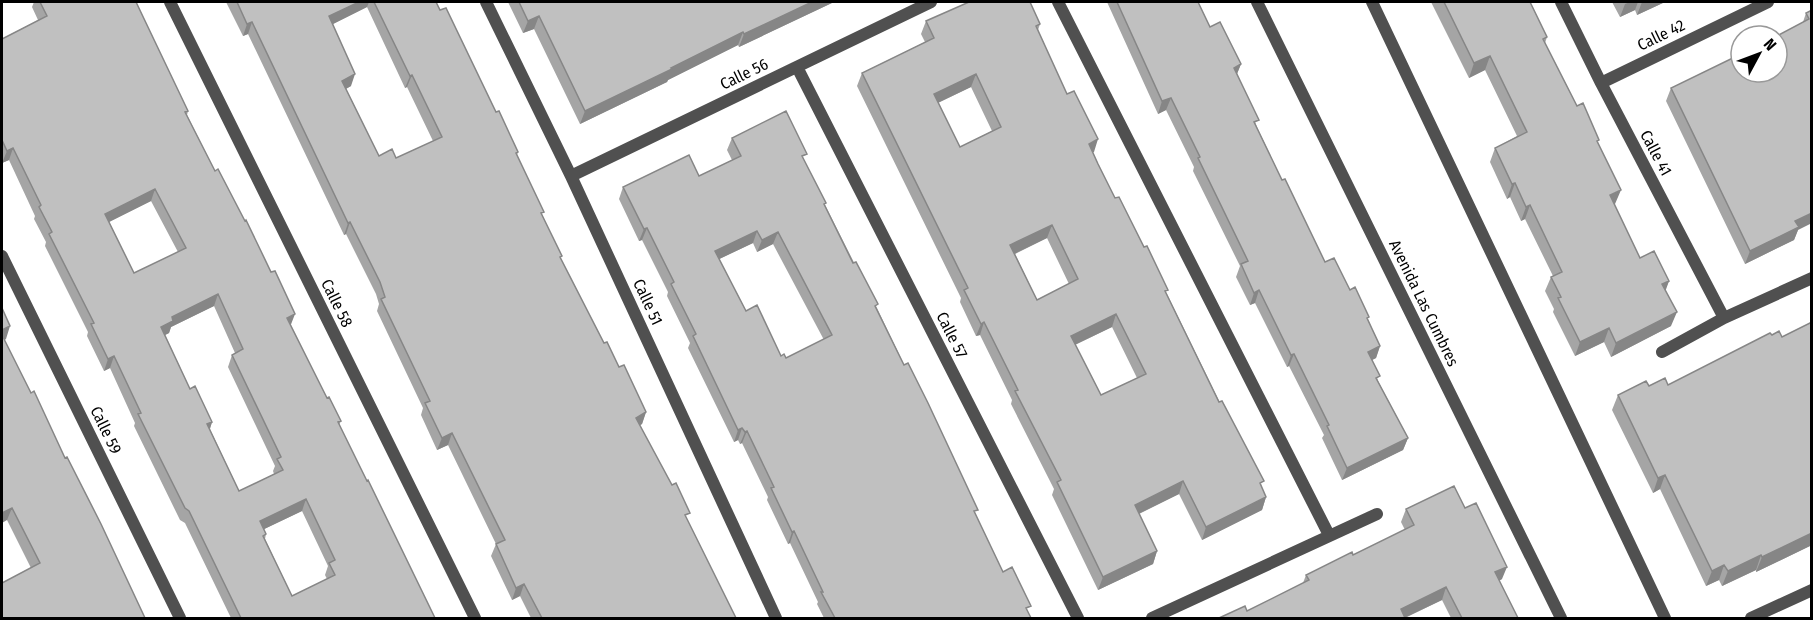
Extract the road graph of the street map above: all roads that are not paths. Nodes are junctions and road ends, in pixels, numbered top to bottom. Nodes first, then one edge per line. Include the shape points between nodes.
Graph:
1 (170, 2) edge
2 (486, 2) edge
3 (931, 2) edge
4 (1058, 2) edge
5 (1257, 2) edge
6 (1371, 2) edge
7 (1561, 2) edge
8 (1768, 2) edge
9 (796, 67) junction
10 (1601, 83) junction
11 (572, 176) junction
12 (2, 256) edge
13 (1812, 278) edge
14 (1724, 318) junction
15 (1662, 352) dead end
16 (1377, 514) dead end
17 (1329, 535) junction
18 (1812, 590) edge
19 (180, 618) edge
20 (475, 618) edge
21 (776, 618) edge
22 (1078, 618) edge
23 (1152, 618) edge
24 (1561, 618) edge
25 (1665, 618) edge
26 (1751, 618) edge

1 - 20 street, Calle 58
2 - 11 street, Calle 51
3 - 9 street, Calle 56
4 - 17 street
5 - 24 street, Avenida Las Cumbres
6 - 25 street
7 - 10 street, Calle 41
8 - 10 street, Calle 42
9 - 11 street, Calle 56
9 - 22 street, Calle 57
10 - 14 street, Calle 41
11 - 21 street, Calle 51
12 - 19 street, Calle 59
13 - 14 street
14 - 15 street
16 - 17 street
17 - 23 street
18 - 26 street

